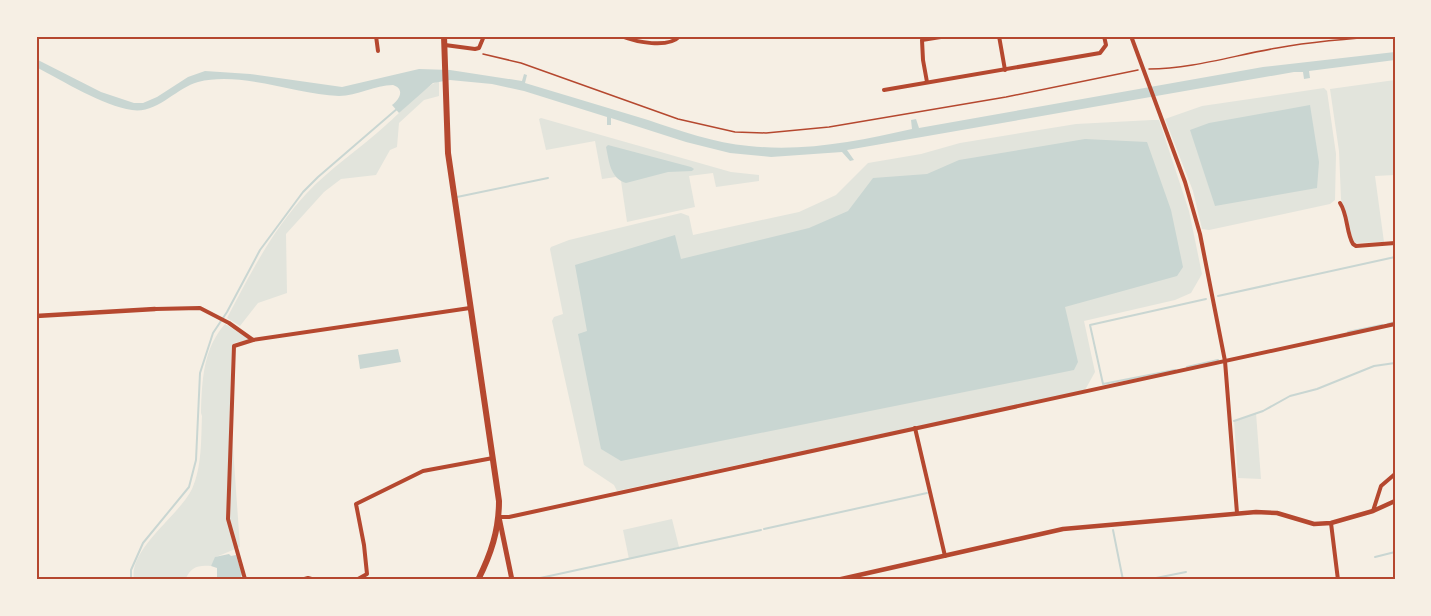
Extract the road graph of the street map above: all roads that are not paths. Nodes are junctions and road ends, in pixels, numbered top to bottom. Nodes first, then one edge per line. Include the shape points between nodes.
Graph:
1 (376, 36) edge
2 (444, 36) edge
3 (484, 36) edge
4 (621, 36) edge
5 (680, 36) edge
6 (947, 36) edge
7 (999, 36) edge
8 (1104, 36) edge
9 (1131, 36) edge
10 (444, 45) junction
11 (378, 51) dead end
12 (1005, 70) junction
13 (927, 82) junction
14 (884, 90) dead end
15 (1340, 203) dead end
16 (1395, 243) edge
17 (470, 308) junction
18 (155, 309) joint
19 (36, 316) edge
20 (1395, 324) edge
21 (253, 340) junction
22 (1225, 361) junction
23 (915, 428) junction
24 (493, 458) junction
25 (1395, 474) edge
26 (1395, 501) edge
27 (1373, 511) junction
28 (1237, 513) junction
29 (499, 517) junction
30 (1331, 523) junction
31 (945, 556) junction
32 (245, 579) edge
33 (239, 580) edge
34 (252, 580) edge
35 (301, 580) edge
36 (315, 580) edge
37 (348, 580) edge
38 (478, 580) edge
39 (512, 580) edge
40 (837, 580) edge
41 (1338, 580) edge

1 - 11 street
2 - 10 highway
3 - 10 street via 475,49
4 - 5 street via 654,43 674,42
6 - 13 street via 922,40
7 - 12 street
8 - 12 street via 1106,45 1100,53
9 - 22 street via 1185,182 1200,234
10 - 17 highway via 448,153
12 - 13 street
13 - 14 street
15 - 16 street via 1353,244
17 - 21 street
17 - 24 highway
18 - 19 street
18 - 21 street via 200,308
20 - 22 street
21 - 32 street via 234,346 230,427 228,519
22 - 23 street
22 - 28 street
23 - 29 street
23 - 31 street
24 - 29 highway
24 - 37 street via 423,471 356,504 367,574
25 - 27 street via 1381,486
26 - 27 street
27 - 30 street
28 - 30 street via 1277,513 1314,524
28 - 31 street via 1063,529
29 - 38 highway via 495,541
29 - 39 main road
30 - 41 street
31 - 40 street
32 - 33 street
32 - 34 street
35 - 36 street

